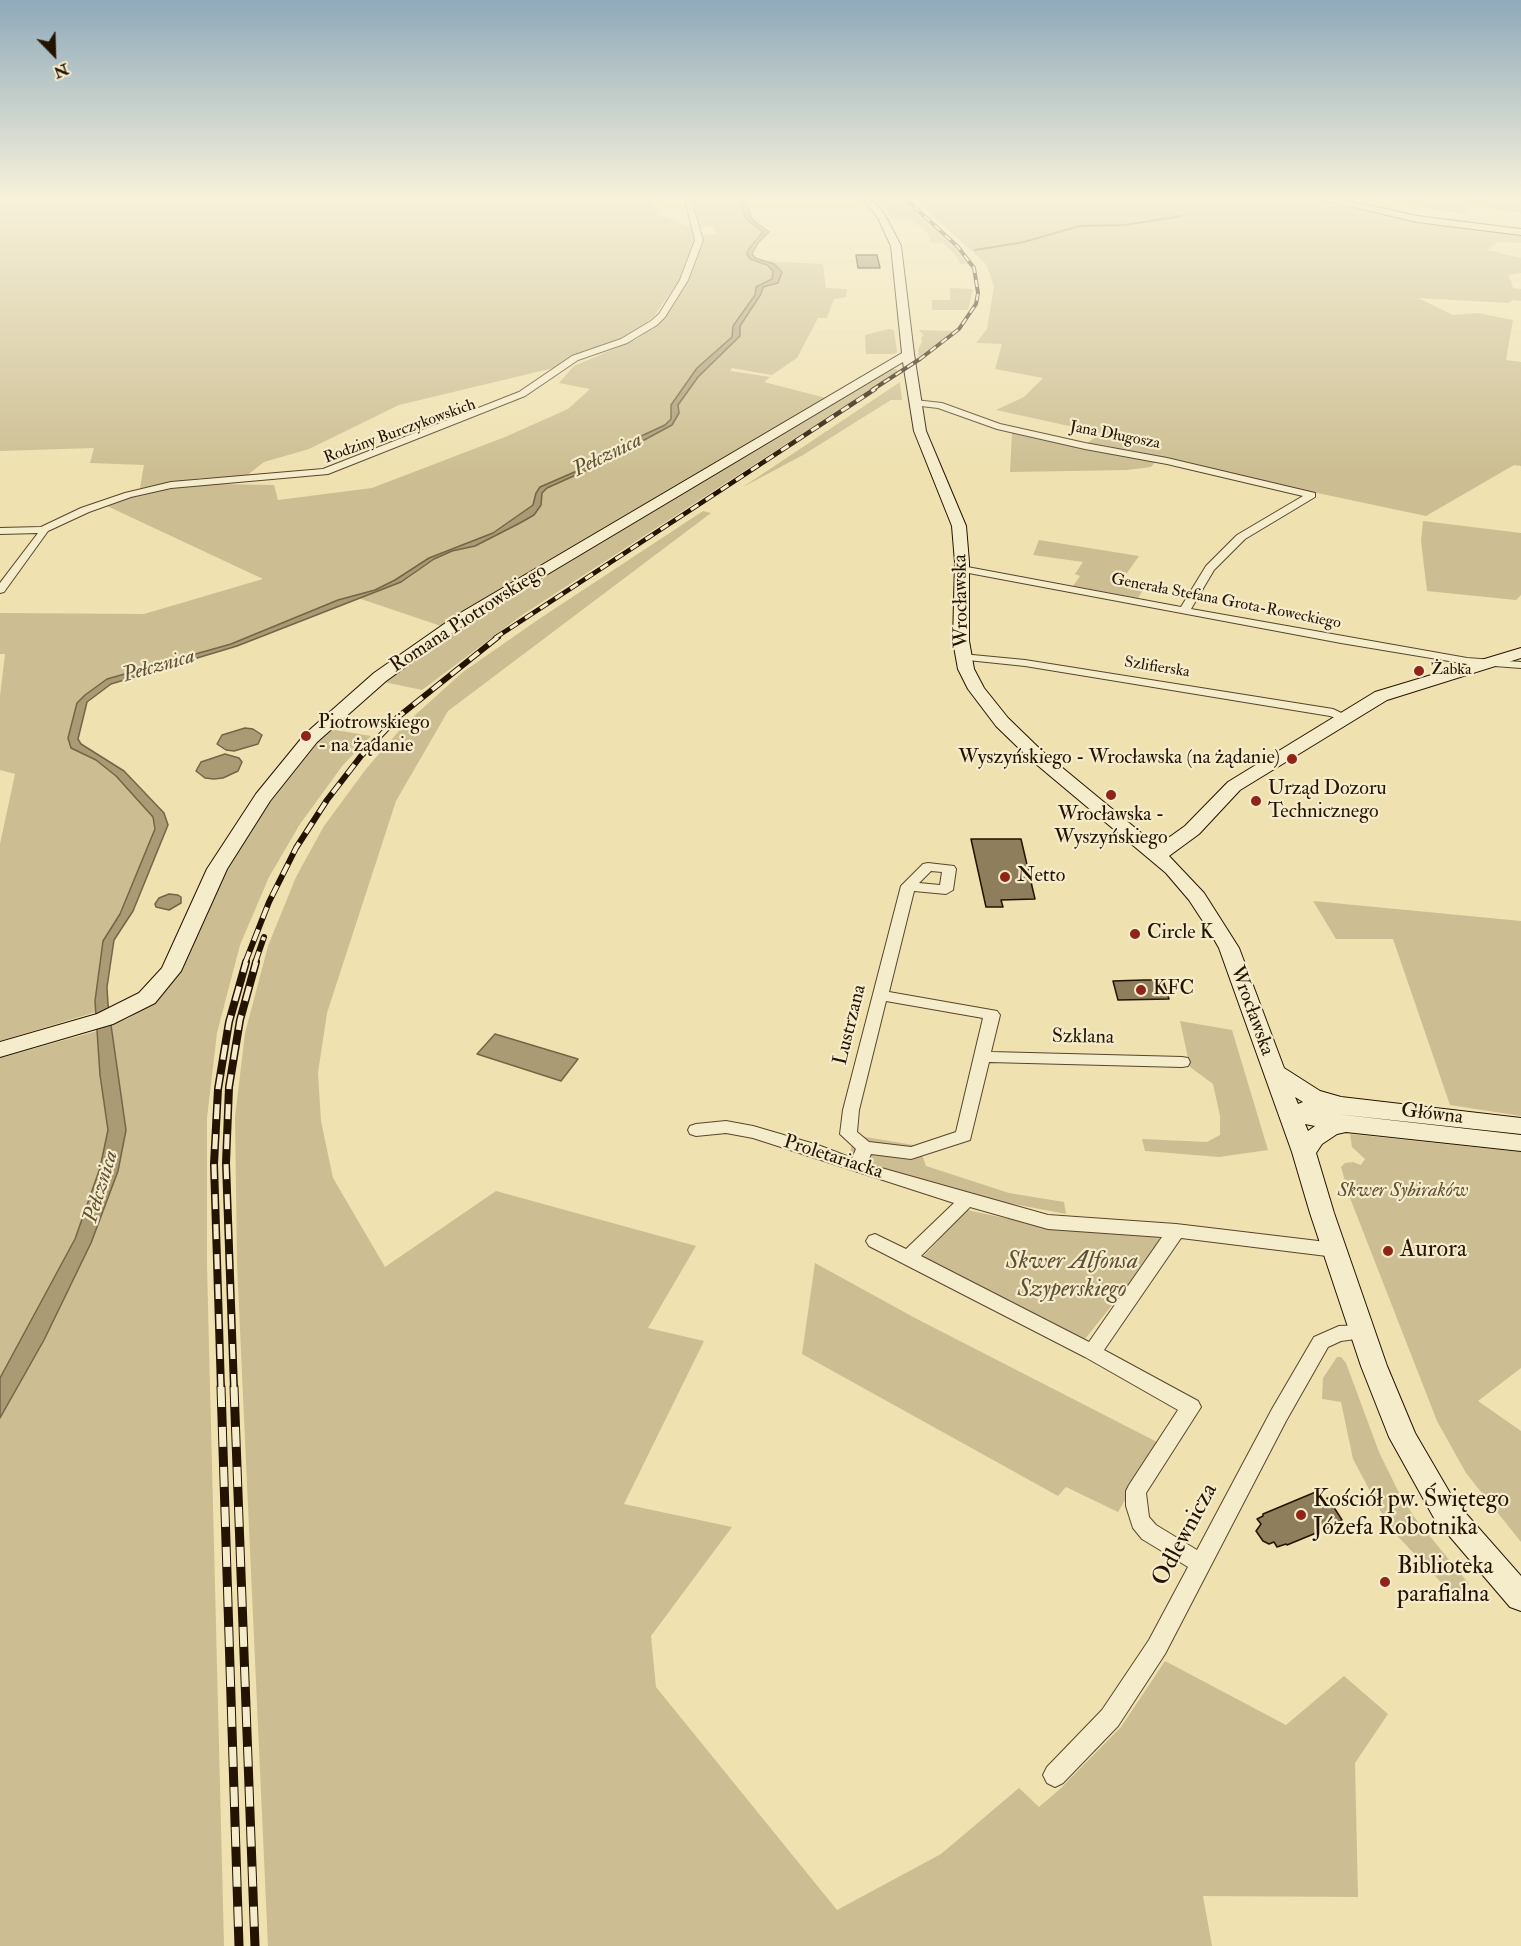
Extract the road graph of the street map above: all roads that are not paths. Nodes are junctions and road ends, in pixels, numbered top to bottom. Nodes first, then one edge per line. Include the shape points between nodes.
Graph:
1 (677, 291) edge
2 (901, 291) edge
3 (908, 359) junction
4 (915, 403) junction
5 (43, 530) junction
6 (0, 531) edge
7 (962, 569) junction
8 (0, 590) edge
9 (1184, 611) junction
10 (1521, 652) edge
11 (962, 657) junction
12 (1485, 663) junction
13 (1521, 665) edge
14 (1346, 718) junction
15 (1157, 855) junction
16 (908, 886) dead end
17 (880, 995) junction
18 (0, 1050) edge
19 (982, 1057) junction
20 (1182, 1062) dead end
21 (1274, 1072) junction
22 (1288, 1112) junction
23 (1344, 1115) junction
24 (1521, 1126) edge
25 (696, 1130) dead end
26 (1521, 1143) edge
27 (865, 1147) junction
28 (1304, 1152) junction
29 (857, 1167) junction
30 (968, 1200) junction
31 (1176, 1231) junction
32 (875, 1241) dead end
33 (1335, 1250) junction
34 (908, 1258) junction
35 (1363, 1332) junction
36 (1092, 1352) junction
37 (1201, 1564) junction
38 (1521, 1597) edge
39 (1054, 1776) dead end

1 - 5 street, Rodziny Burczykowskich via 654,323 624,341 567,363 555,382 457,430 310,479 276,483 225,480 171,485 128,495
2 - 3 main road, Wrocławska
3 - 4 main road, Wrocławska
3 - 18 main road, Romana Piotrowskiego via 884,367 463,618 380,677 311,738 262,798 217,869 171,971 147,998 79,1028
4 - 7 main road, Wrocławska via 922,439 957,519
4 - 9 street, Jana Długosza via 939,405 997,426 1312,495 1241,537 1210,568
5 - 6 street, Rodziny Burczykowskich
5 - 8 street
7 - 9 street, Generała Stefana Grota-Roweckiego
7 - 11 main road, Wrocławska
9 - 12 street, Generała Stefana Grota-Roweckiego
10 - 12 main road
11 - 14 street, Szlifierska via 1025,663
11 - 15 main road, Wrocławska via 976,689 1002,722
12 - 13 street, Generała Stefana Grota-Roweckiego
12 - 14 main road via 1381,696
14 - 15 main road via 1234,786 1192,830
15 - 21 main road, Wrocławska via 1185,882 1228,948
16 - 17 street, Lustrzana
17 - 19 street via 992,1015
17 - 27 street, Lustrzana via 848,1134
19 - 20 street, Szklana
19 - 27 street via 964,1136 911,1153
21 - 22 main road, Wrocławska
21 - 23 main road, Główna
22 - 23 main road, Główna
22 - 28 main road, Wrocławska
23 - 24 main road, Główna
23 - 26 main road, Główna
23 - 28 main road, Główna via 1314,1138
25 - 29 street, Proletariacka via 726,1127 753,1132
27 - 29 street
28 - 33 main road, Wrocławska
29 - 30 street, Proletariacka
30 - 31 street, Proletariacka via 1048,1222
30 - 34 street
31 - 33 street, Proletariacka
31 - 36 street
32 - 34 street
33 - 35 main road, Wrocławska
34 - 36 street
35 - 37 street, Odlewnicza via 1339,1334 1322,1342
35 - 38 main road, Wrocławska via 1402,1437 1433,1493
36 - 37 street via 1191,1407 1136,1491 1136,1506 1140,1521 1149,1532
37 - 39 street, Odlewnicza via 1156,1647 1110,1718

